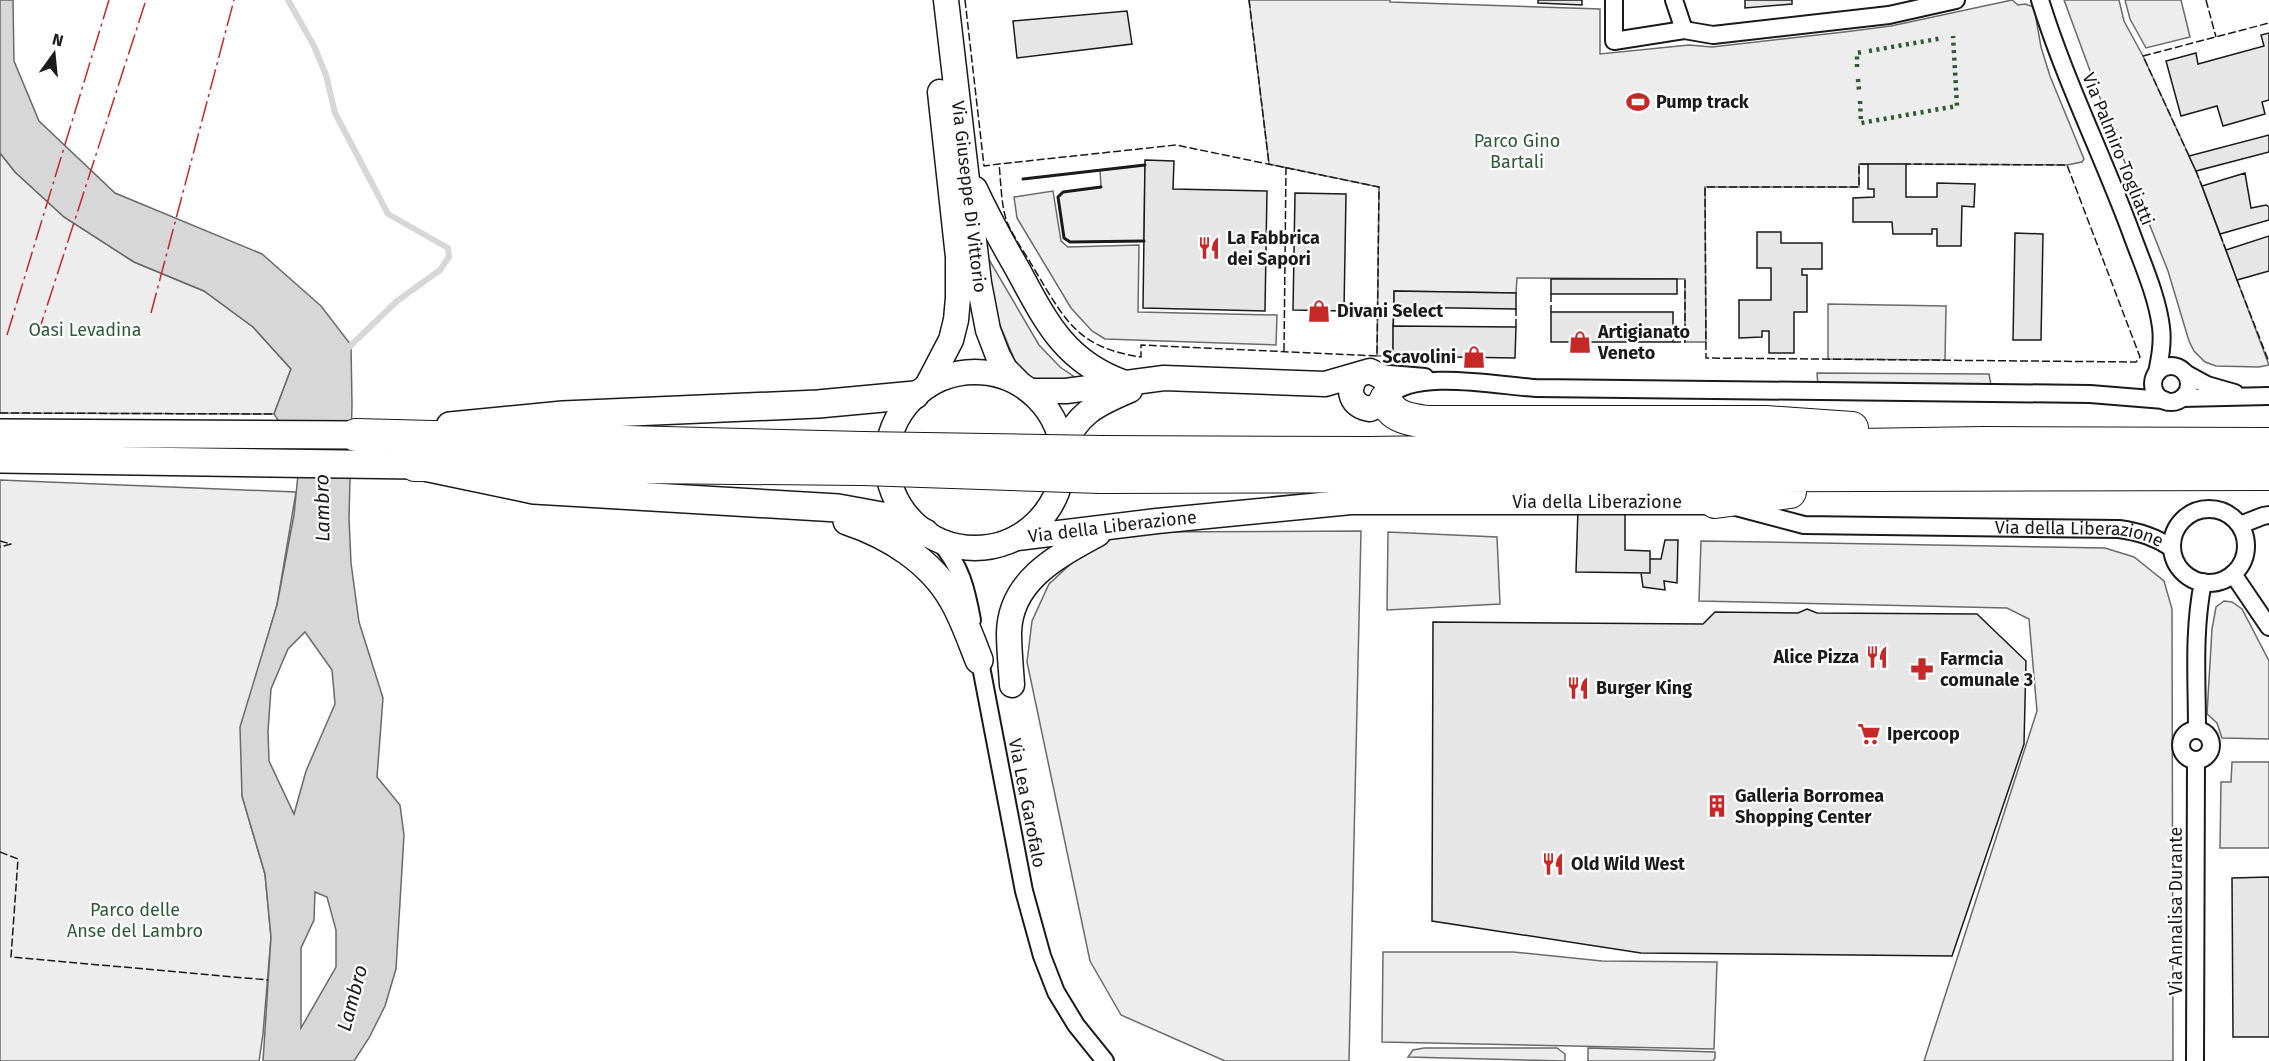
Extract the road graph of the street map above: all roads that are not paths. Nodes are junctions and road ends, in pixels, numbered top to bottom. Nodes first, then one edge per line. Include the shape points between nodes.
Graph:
1 (930, 0) edge
2 (946, 0) edge
3 (1614, 0) edge
4 (1674, 0) edge
5 (1956, 0) edge
6 (2040, 0) edge
7 (1684, 30) junction
8 (967, 171) junction
9 (2158, 314) junction
10 (2183, 371) junction
11 (2156, 375) junction
12 (1151, 380) junction
13 (1453, 380) junction
14 (1125, 383) junction
15 (1024, 387) junction
16 (921, 390) junction
17 (1372, 390) junction
18 (2090, 394) junction
19 (2261, 396) edge
20 (2182, 398) junction
21 (2164, 400) junction
22 (0, 433) edge
23 (1984, 443) junction
24 (2269, 444) edge
25 (1063, 448) junction
26 (357, 450) junction
27 (863, 458) junction
28 (0, 459) edge
29 (1102, 464) junction
30 (415, 465) junction
31 (2269, 474) edge
32 (1891, 476) junction
33 (721, 501) junction
34 (1715, 502) junction
35 (2269, 515) edge
36 (2240, 525) junction
37 (1113, 526) junction
38 (933, 537) junction
39 (1017, 538) junction
40 (2172, 548) junction
41 (2233, 574) junction
42 (2203, 582) junction
43 (2269, 627) edge
44 (979, 660) junction
45 (1012, 685) dead end
46 (1106, 1061) edge
47 (2195, 1061) edge

1 - 16 main road, Via Giuseppe Di Vittorio via 958,257 958,298 951,340
2 - 8 main road, Via Giuseppe Di Vittorio
3 - 7 street via 1614,41
4 - 7 street
5 - 7 street via 1890,15 1713,35
6 - 9 street, Via Palmiro Togliatti via 2052,40 2121,206
8 - 14 main road via 1053,332 1087,364
8 - 15 main road, Via Giuseppe Di Vittorio via 988,330 1005,369
9 - 10 street, Via Palmiro Togliatti
9 - 11 street, Via Palmiro Togliatti via 2162,338
10 - 11 street via 2170,366
10 - 19 street via 2207,385
10 - 20 street via 2189,383
11 - 18 street via 2125,390
11 - 21 street via 2156,393
12 - 14 main road
12 - 17 main road via 1325,384
12 - 25 main road via 1110,398 1081,417
13 - 17 street
13 - 17 street via 1406,386 1391,393
13 - 18 street via 1536,388
14 - 15 main road via 1066,391
15 - 16 main road via 992,373 975,372 949,376
15 - 25 main road via 1048,410
16 - 26 main road via 818,404 563,415
16 - 38 main road via 902,409 894,424 886,457 888,479 896,500 908,519
17 - 23 highway via 1395,413 1426,422 1796,422
18 - 21 street
19 - 20 street
20 - 21 street
22 - 26 main road via 286,435
23 - 24 highway
23 - 29 highway via 1370,453
25 - 39 main road via 1062,480 1055,498 1036,524
26 - 27 highway
26 - 28 main road via 278,463
26 - 30 main road
27 - 29 highway, bridge
27 - 30 highway
29 - 32 highway
30 - 33 main road via 534,490
31 - 32 highway
32 - 34 highway
33 - 38 main road via 861,511 898,519
33 - 44 main road via 816,513 873,531 898,544 937,577 952,598
34 - 37 main road, Via della Liberazione via 1351,502
34 - 40 street, Via della Liberazione via 1804,525 2119,529 2157,538
35 - 36 street
36 - 40 street, Via della Liberazione via 2220,510 2194,512 2177,527
36 - 41 street via 2247,549
37 - 39 main road, Via della Liberazione
37 - 45 main road via 1054,558 1020,594 1009,631
38 - 39 main road via 968,548 985,548
38 - 44 street, Via Lea Garofalo via 953,557 961,574
40 - 42 street, Via della Liberazione via 2181,571
41 - 42 street via 2224,580
41 - 43 street
42 - 47 street, Via Annalisa Durante via 2196,638 2197,730 2206,734 2211,743 2207,755 2196,760
44 - 46 street, Via Lea Garofalo via 1024,891 1042,956 1056,992 1076,1025

